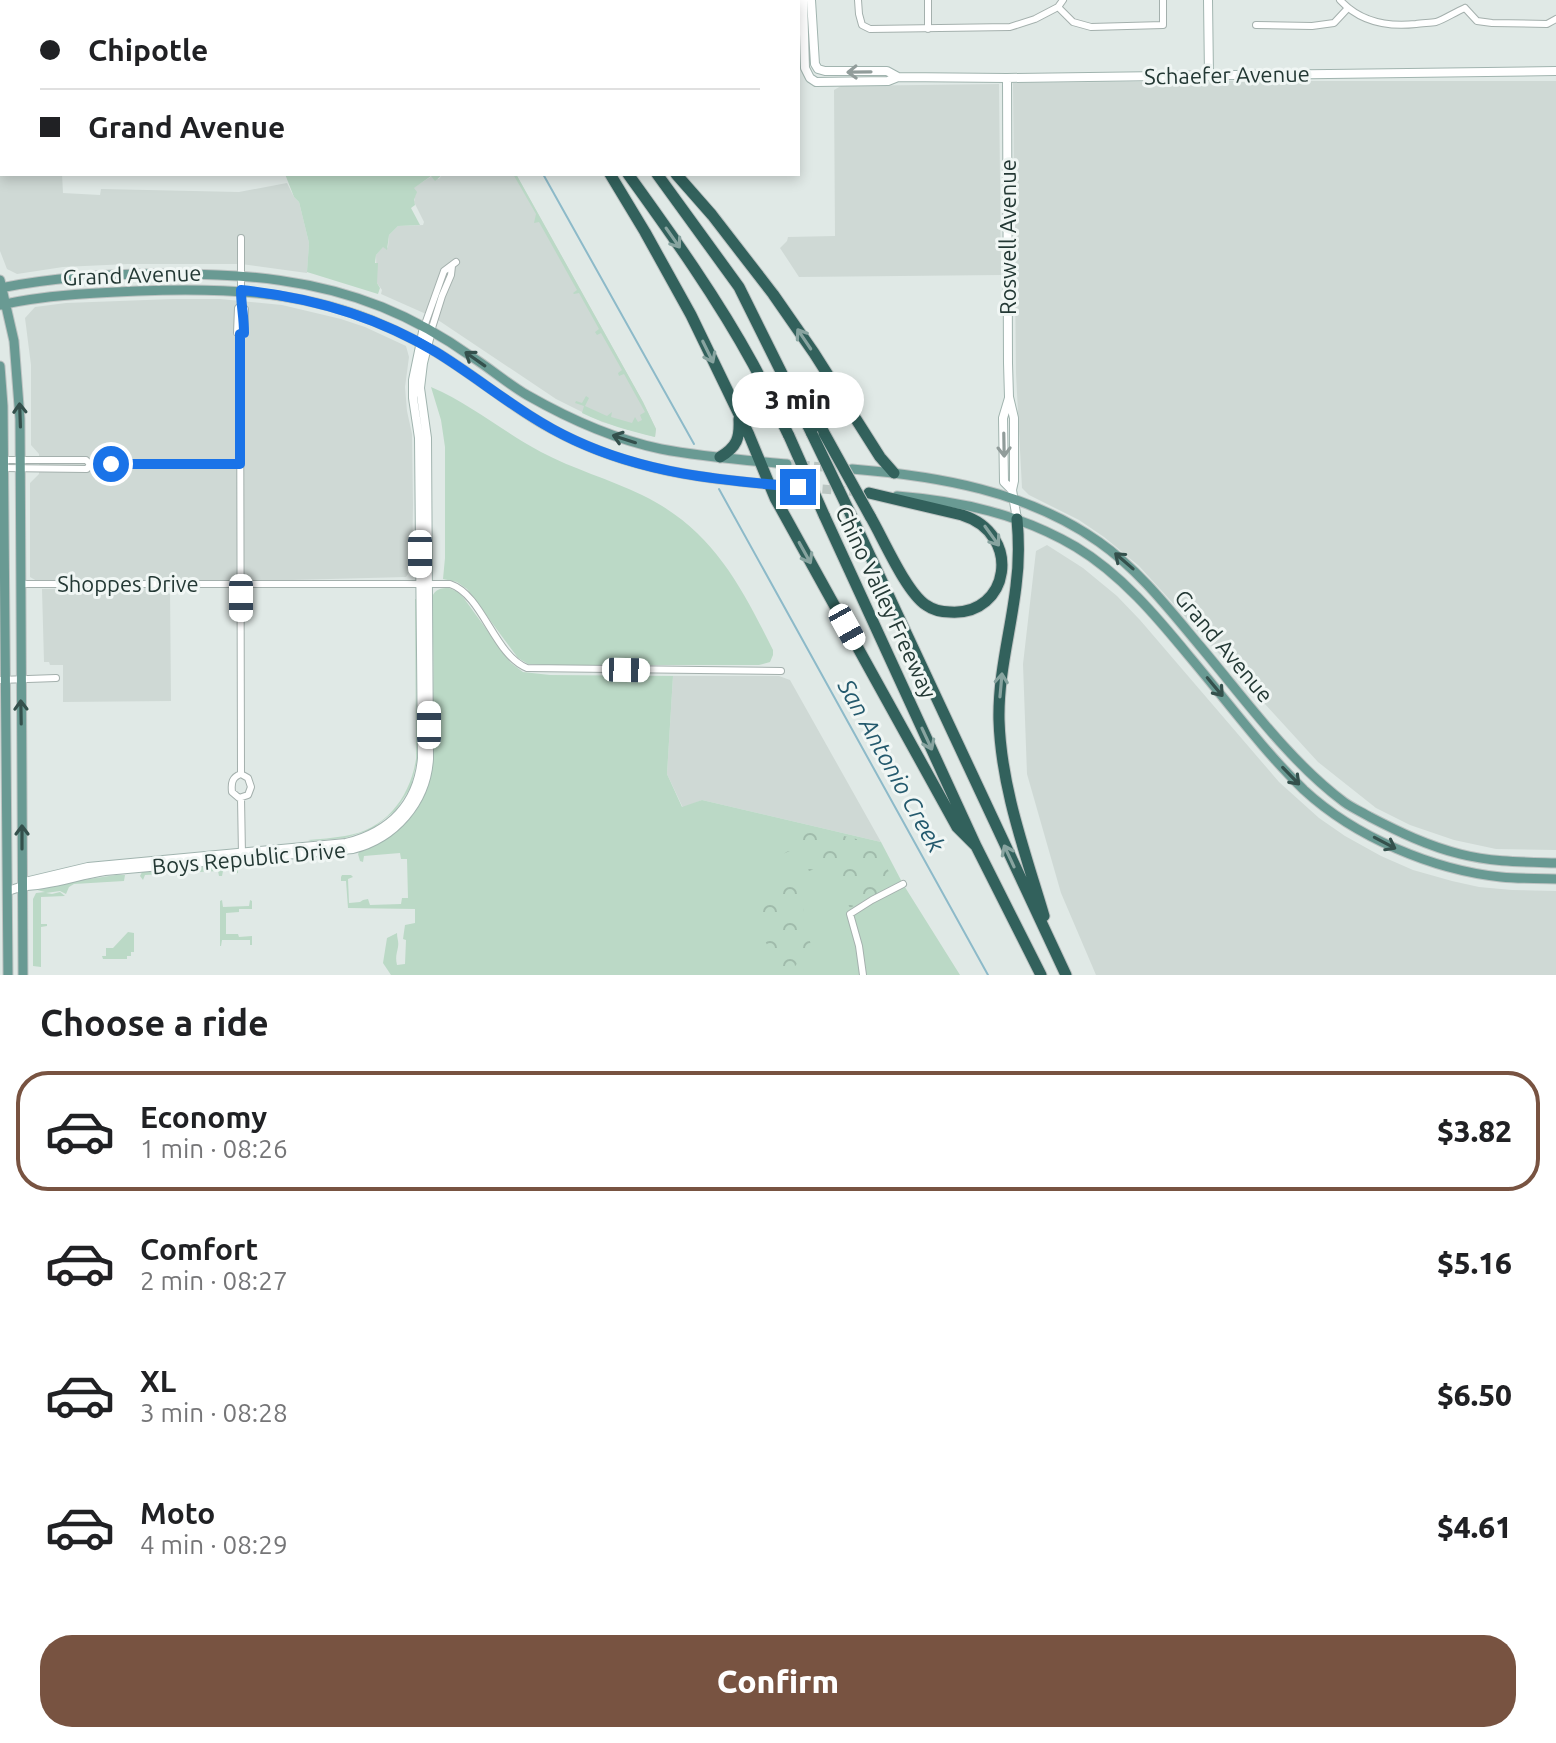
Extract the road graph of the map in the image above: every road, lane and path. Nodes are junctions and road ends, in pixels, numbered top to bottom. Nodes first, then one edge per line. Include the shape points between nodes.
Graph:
1 (858, 0) edge
2 (928, 0) edge
3 (1063, 0) edge
4 (1163, 0) edge
5 (1208, 0) edge
6 (1340, 0) edge
7 (1470, 0) edge
8 (806, 2) edge
9 (1058, 7) junction
10 (1348, 8) junction
11 (1465, 8) junction
12 (1556, 19) edge
13 (1256, 25) dead end
14 (928, 29) junction
15 (1556, 71) edge
16 (1209, 76) junction
17 (898, 77) junction
18 (1007, 78) junction
19 (611, 176) edge
20 (629, 176) edge
21 (658, 176) edge
22 (678, 176) edge
23 (241, 238) dead end
24 (454, 264) dead end
25 (241, 275) junction
26 (1, 285) edge
27 (241, 290) junction
28 (3, 304) edge
29 (428, 329) junction
30 (424, 345) junction
31 (0, 366) edge
32 (739, 414) junction
33 (818, 433) junction
34 (720, 457) junction
35 (760, 461) junction
36 (3, 464) junction
37 (21, 464) junction
38 (240, 464) junction
39 (787, 464) tunnel mouth
40 (852, 469) tunnel mouth
41 (894, 473) junction
42 (769, 484) junction
43 (798, 487) tunnel mouth
44 (866, 493) joint
45 (1013, 494) junction
46 (1017, 519) junction
47 (424, 583) junction
48 (20, 584) junction
49 (241, 584) junction
50 (781, 671) dead end
51 (56, 678) dead end
52 (21, 679) junction
53 (2, 680) edge
54 (241, 774) junction
55 (241, 798) junction
56 (976, 846) junction
57 (242, 856) junction
58 (1556, 863) edge
59 (1556, 879) edge
60 (903, 884) dead end
61 (23, 886) junction
62 (4, 892) edge
63 (1054, 952) junction
64 (8, 975) edge
65 (23, 975) edge
66 (863, 975) edge
67 (1041, 975) edge
68 (1066, 975) edge

1 - 14 street via 862,25 870,29
2 - 14 street
3 - 9 street
4 - 9 street via 1163,25 1091,27 1073,22
5 - 16 main road
6 - 10 street
7 - 11 street
17 -> 8 main road, Schaefer Avenue via 887,71 818,69
8 - 17 main road, Schaefer Avenue via 807,74 816,82
9 - 14 street via 1010,27
10 - 11 street via 1374,22 1405,25 1436,22
10 - 13 street via 1334,23
11 - 12 street via 1477,21 1492,23 1547,24
15 - 16 main road, Schaefer Avenue
16 - 18 main road, Schaefer Avenue
17 - 18 main road, Schaefer Avenue
18 - 45 main road, Roswell Avenue via 1009,397 1003,418 1004,482
19 -> 32 highway via 677,289
20 -> 56 highway, Chino Valley Freeway, bridge via 754,366
21 - 33 highway, Chino Valley Freeway via 739,287
41 -> 22 highway via 773,294
23 - 25 street
24 - 29 street
25 - 26 main road, Grand Avenue via 107,275
25 - 27 street
25 - 29 main road, Grand Avenue via 346,294
26 - 28 main road
27 - 28 main road, Grand Avenue via 83,293
27 - 30 main road, Grand Avenue via 333,307
27 - 38 street via 245,309 240,334
37 -> 28 main road via 17,364
29 - 30 main road, Boys Republic Drive
34 -> 29 main road, Grand Avenue via 641,444 560,413
30 - 42 main road, Grand Avenue via 527,415 617,457 690,476
30 - 47 main road, Boys Republic Drive
31 - 36 main road
32 - 34 highway via 737,442
32 - 35 highway
44 -> 33 highway, bridge via 962,515 985,526 999,544 1003,562 994,591 967,611 940,611 917,598
63 -> 33 highway, Chino Valley Freeway, bridge
34 - 35 main road, Grand Avenue
35 - 39 main road, Grand Avenue
35 - 42 highway
36 - 37 street
36 - 53 main road
37 - 38 street via 87,469 90,464
37 - 48 main road
38 - 49 street
40 - 41 main road, Grand Avenue
41 - 45 main road, Grand Avenue
42 - 43 main road, Grand Avenue
42 -> 56 highway via 957,827
44 - 46 main road, Grand Avenue via 964,504
45 - 46 main road, Roswell Avenue
58 -> 45 main road, Grand Avenue via 1460,854 1403,835 1346,804 1288,750 1129,565 1080,529
46 -> 59 main road, Grand Avenue via 1078,548 1121,581 1276,760 1336,816 1396,849 1455,869
63 -> 46 highway via 1008,791 999,721 1017,579
47 - 49 street, Shoppes Drive
47 - 50 street, Shoppes Drive via 460,588 514,661 527,668
47 - 57 main road, Boys Republic Drive via 429,759 412,809 388,833 360,847
48 - 49 street, Shoppes Drive
48 - 52 main road
49 - 54 street
51 - 52 street
52 - 53 street
61 -> 52 main road
53 - 62 main road
54 - 55 street via 231,787
54 - 55 street via 251,787
55 - 57 street
56 - 67 highway, Chino Valley Freeway
57 - 61 main road, Boys Republic Drive
60 - 66 street via 850,914
61 - 62 main road, Boys Republic Drive
61 - 65 main road
62 - 64 main road
63 - 68 highway, Chino Valley Freeway

